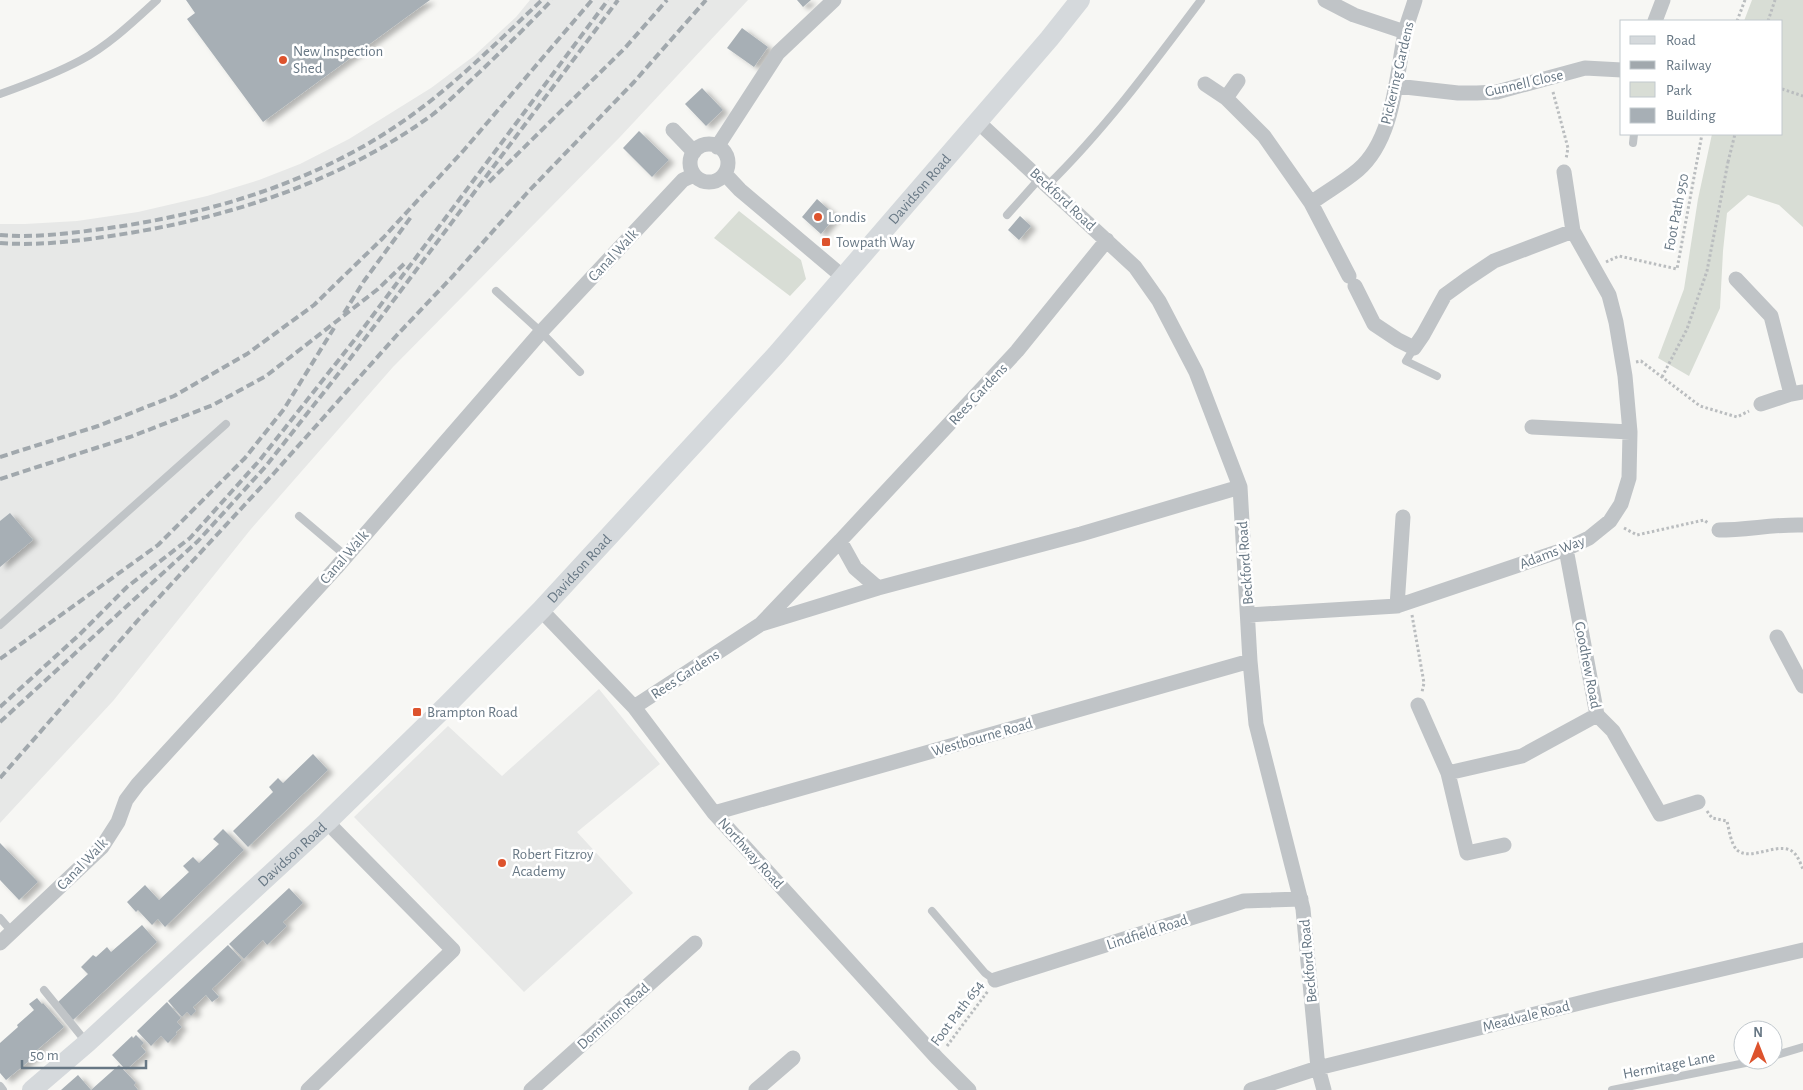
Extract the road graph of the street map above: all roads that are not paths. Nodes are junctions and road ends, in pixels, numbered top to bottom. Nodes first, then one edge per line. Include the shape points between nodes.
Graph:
1 (157, 0) edge
2 (834, 0) edge
3 (1080, 0) edge
4 (1201, 0) edge
5 (1325, 0) edge
6 (1415, 0) edge
7 (1663, 0) edge
8 (1655, 20) edge
9 (1405, 32) junction
10 (1620, 70) edge
11 (1238, 81) dead end
12 (1205, 84) dead end
13 (1396, 86) junction
14 (0, 94) edge
15 (1226, 98) junction
16 (978, 122) junction
17 (673, 130) dead end
18 (1634, 135) edge
19 (1633, 143) dead end
20 (718, 146) junction
21 (694, 152) junction
22 (1564, 172) road end
23 (725, 174) junction
24 (694, 175) junction
25 (1044, 181) junction
26 (1311, 203) junction
27 (1007, 216) dead end
28 (1573, 231) junction
29 (1107, 240) junction
30 (842, 276) junction
31 (1736, 279) dead end
32 (496, 290) dead end
33 (540, 332) junction
34 (1414, 348) junction
35 (580, 372) dead end
36 (1437, 376) dead end
37 (1797, 393) edge
38 (1761, 404) road end
39 (226, 424) dead end
40 (1532, 427) dead end
41 (1630, 432) junction
42 (1240, 487) junction
43 (299, 516) dead end
44 (1403, 517) dead end
45 (1803, 525) edge
46 (1719, 530) road end
47 (840, 541) junction
48 (1566, 549) junction
49 (346, 556) junction
50 (878, 588) junction
51 (1403, 604) junction
52 (540, 610) junction
53 (1249, 615) junction
54 (761, 624) junction
55 (0, 625) edge
56 (1777, 637) dead end
57 (1250, 661) junction
58 (1803, 686) edge
59 (1418, 705) road end
60 (634, 707) junction
61 (1597, 715) junction
62 (1448, 773) junction
63 (1698, 802) road end
64 (714, 813) junction
65 (327, 822) junction
66 (1504, 846) dead end
67 (1301, 899) junction
68 (932, 911) dead end
69 (0, 918) edge
70 (13, 933) junction
71 (0, 943) edge
72 (696, 943) dead end
73 (1803, 950) edge
74 (995, 980) joint
75 (44, 990) dead end
76 (87, 1043) junction
77 (1803, 1047) edge
78 (1783, 1053) edge
79 (793, 1058) dead end
80 (1733, 1065) edge
81 (1318, 1068) junction
82 (0, 1086) edge
83 (3, 1090) edge
84 (32, 1090) edge
85 (308, 1090) edge
86 (532, 1090) edge
87 (756, 1090) edge
88 (969, 1090) edge
89 (1251, 1090) edge
90 (1324, 1090) edge
91 (1612, 1090) edge

1 - 14 lane via 83,59
2 - 20 street via 778,52
3 - 16 street, Davidson Road
4 - 25 lane via 1129,94 1068,165
5 - 9 street via 1354,15
6 - 9 street, Pickering Gardens
7 - 8 street
9 - 13 street, Pickering Gardens
10 - 13 street, Gunnell Close via 1585,68 1497,92 1477,94
11 - 15 street
12 - 15 street
13 - 26 street, Pickering Gardens via 1386,128 1371,155 1359,169
15 - 26 street via 1264,136
16 - 25 street, Beckford Road
16 - 30 street, Davidson Road
17 - 21 street
18 - 19 lane
20 - 21 street via 704,145
20 - 23 street via 727,159
21 - 24 street via 690,163
22 - 28 street, Adams Way
23 - 24 street via 709,182
23 - 30 street
24 - 33 street, Canal Walk via 683,180
25 - 27 lane
25 - 29 street, Beckford Road
26 - 34 street via 1374,324
28 - 34 street via 1494,261 1460,284 1445,296
28 - 41 street, Adams Way via 1609,296 1623,365
29 - 42 street, Beckford Road via 1135,267 1159,301 1196,372
29 - 47 street, Rees Gardens via 1017,351
30 - 52 street, Davidson Road via 776,355
31 - 37 street via 1771,316
32 - 33 lane
33 - 35 lane
33 - 49 street, Canal Walk
34 - 36 lane via 1406,361
37 - 38 street
39 - 55 lane
40 - 41 street
41 - 48 street, Adams Way via 1629,478 1621,504 1610,521 1589,538
42 - 50 street, Rees Gardens via 1081,534
42 - 53 street, Beckford Road
43 - 49 lane
44 - 51 street
45 - 46 street
47 - 50 street via 854,568
47 - 54 street, Rees Gardens
48 - 51 street, Adams Way
48 - 61 street, Goodhew Road
49 - 70 street, Canal Walk via 138,784 102,847
50 - 54 street, Rees Gardens
51 - 53 street, Adams Way
52 - 60 street, Northway Road
52 - 65 street, Davidson Road
53 - 57 street, Beckford Road
54 - 60 street, Rees Gardens
56 - 58 street
57 - 64 street, Westbourne Road
57 - 67 street, Beckford Road via 1256,724
59 - 62 street
60 - 64 street, Northway Road
61 - 62 street via 1522,756
61 - 63 street, Goodhew Road via 1613,731 1660,814
62 - 66 street via 1467,853
64 - 88 street, Northway Road
65 - 76 street, Davidson Road
65 - 85 street via 454,950
67 - 74 street, Lindfield Road via 1244,901
67 - 81 street, Beckford Road
68 - 74 lane via 984,973
69 - 70 lane
70 - 71 street, Canal Walk
72 - 86 street, Dominion Road
73 - 81 street, Meadvale Road
75 - 76 lane
76 - 84 street, Davidson Road
77 - 78 lane
79 - 87 street
80 - 91 lane, Hermitage Lane
81 - 89 street, Meadvale Road
81 - 90 street, Beckford Road
82 - 83 lane

